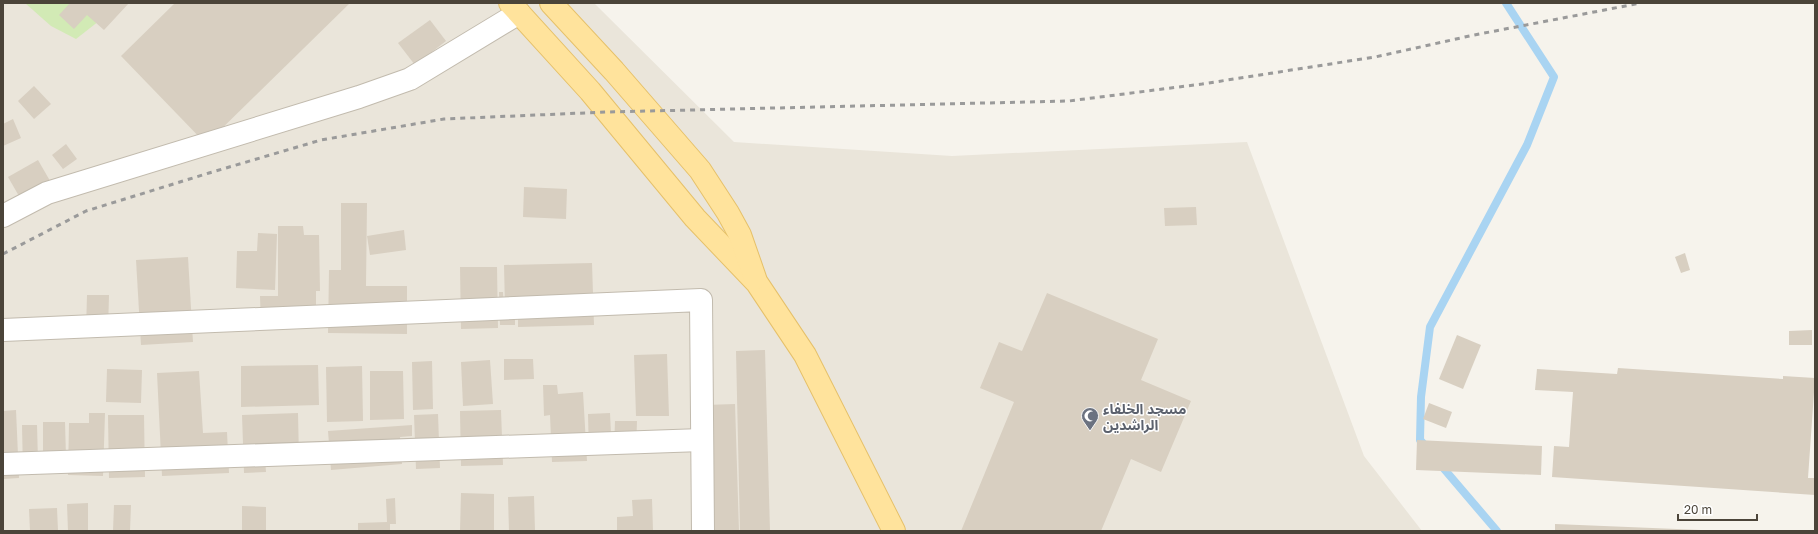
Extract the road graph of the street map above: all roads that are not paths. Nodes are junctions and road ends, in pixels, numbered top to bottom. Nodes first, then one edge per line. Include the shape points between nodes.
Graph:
1 (551, 3) edge
2 (515, 8) edge
3 (3, 216) edge
4 (757, 283) junction
5 (3, 330) edge
6 (702, 440) junction
7 (3, 464) edge
8 (703, 531) edge
9 (894, 531) edge

1 - 4 main road via 700,170 737,230
2 - 3 street via 410,79 322,109 47,193
2 - 4 main road via 590,91 705,230
4 - 9 main road via 805,355
5 - 6 street via 701,300
6 - 7 street
6 - 8 street

